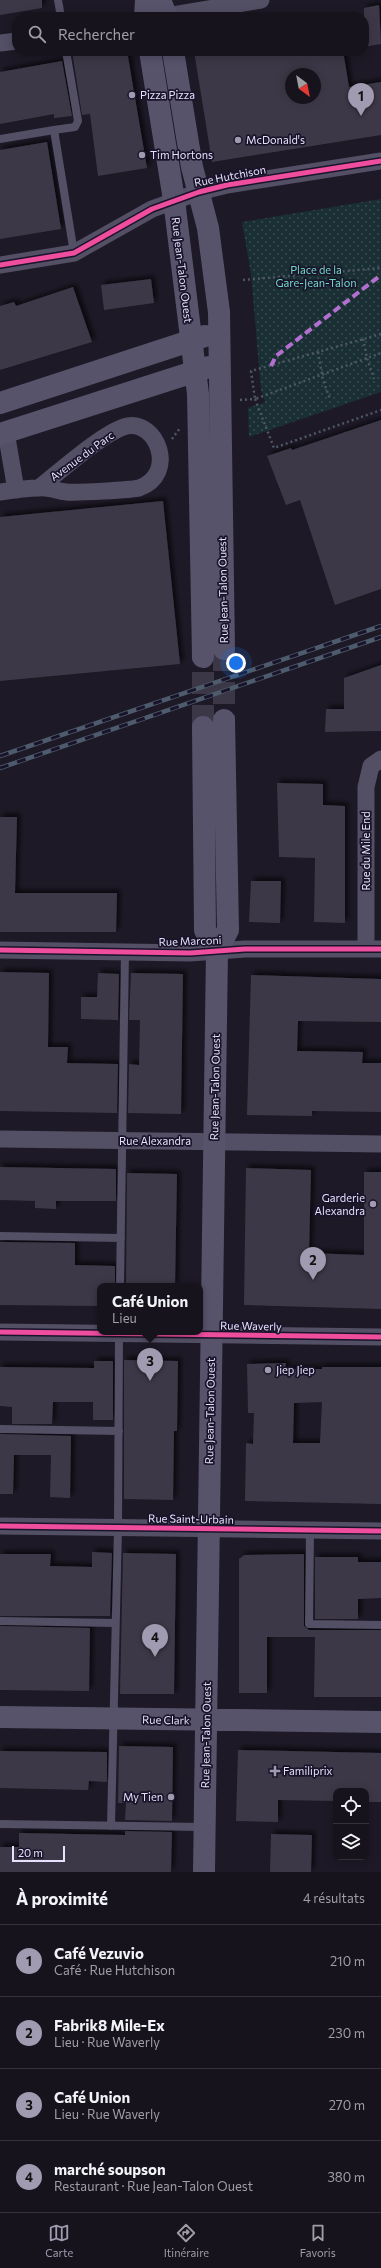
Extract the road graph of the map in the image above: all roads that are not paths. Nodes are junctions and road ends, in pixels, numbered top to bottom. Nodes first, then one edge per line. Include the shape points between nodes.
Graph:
1 (58, 0) edge
2 (146, 0) edge
3 (261, 0) edge
4 (165, 11) edge
5 (60, 12) edge
6 (145, 12) edge
7 (12, 42) edge
8 (0, 43) edge
9 (67, 56) edge
10 (151, 56) edge
11 (174, 56) edge
12 (54, 130) junction
13 (0, 139) edge
14 (381, 161) edge
15 (199, 192) junction
16 (174, 200) junction
17 (74, 253) junction
18 (0, 265) edge
19 (220, 332) junction
20 (192, 340) junction
21 (221, 363) junction
22 (195, 372) junction
23 (0, 403) edge
24 (3, 433) edge
25 (40, 488) junction
26 (8, 491) edge
27 (224, 649) tunnel mouth
28 (203, 656) tunnel mouth
29 (224, 720) tunnel mouth
30 (203, 726) tunnel mouth
31 (381, 758) edge
32 (374, 949) edge
33 (0, 950) edge
34 (216, 950) junction
35 (125, 952) junction
36 (0, 1139) edge
37 (122, 1141) junction
38 (214, 1141) junction
39 (381, 1144) edge
40 (0, 1236) edge
41 (121, 1238) junction
42 (120, 1283) edge
43 (0, 1332) edge
44 (97, 1333) edge
45 (119, 1335) edge
46 (180, 1335) edge
47 (211, 1336) junction
48 (381, 1337) edge
49 (0, 1429) edge
50 (119, 1431) junction
51 (0, 1526) edge
52 (118, 1528) junction
53 (209, 1530) junction
54 (310, 1530) junction
55 (381, 1531) edge
56 (0, 1621) edge
57 (116, 1623) junction
58 (381, 1625) edge
59 (0, 1717) edge
60 (113, 1719) junction
61 (206, 1721) junction
62 (381, 1722) edge
63 (0, 1824) edge
64 (112, 1826) junction
65 (205, 1827) junction
66 (204, 1872) edge

1 - 5 lane
2 - 6 main road
3 - 4 street
7 - 8 street
9 - 12 lane via 78,121 75,127
10 - 16 main road, Rue Jean-Talon Ouest
11 - 15 main road, Rue Jean-Talon Ouest via 192,167
12 - 13 lane
12 - 17 lane
14 - 15 street, Rue Hutchison via 227,185
15 - 16 street, Rue Hutchison
15 - 19 main road, Rue Jean-Talon Ouest via 208,228
16 - 17 street, Rue Hutchison via 144,213
16 - 20 main road, Rue Jean-Talon Ouest
17 - 18 street, Rue Hutchison
19 - 20 main road
19 - 21 main road, Rue Jean-Talon Ouest
20 - 22 main road, Rue Jean-Talon Ouest
20 - 23 main road
21 - 22 main road
21 - 27 main road, Rue Jean-Talon Ouest
22 - 24 main road
22 - 28 main road, Rue Jean-Talon Ouest via 200,434
24 - 26 street
25 - 25 street, Avenue du Parc via 67,493 138,488 152,481 159,470 159,448 145,431 128,426 112,433 72,461
25 - 26 street, Avenue du Parc
29 - 34 main road via 228,930
30 - 34 main road, Rue Jean-Talon Ouest via 205,930
31 - 32 street, Rue du Mile End via 371,766 366,787
32 - 34 street, Rue Marconi
33 - 35 street, Rue Marconi
34 - 35 street, Rue Marconi via 190,953
34 - 38 main road, Rue Jean-Talon Ouest
35 - 37 lane
36 - 37 street, Rue Alexandra
37 - 38 street, Rue Alexandra
37 - 41 lane
38 - 39 street, Rue Alexandra
38 - 47 main road, Rue Jean-Talon Ouest
40 - 41 lane
41 - 42 lane
43 - 44 street, Rue Waverly
45 - 50 lane
46 - 47 street, Rue Waverly
47 - 48 street, Rue Waverly
47 - 53 main road, Rue Jean-Talon Ouest
49 - 50 lane
50 - 52 lane
51 - 52 street, Rue Saint-Urbain
52 - 53 street, Rue Saint-Urbain
52 - 57 lane
53 - 54 street, Rue Saint-Urbain
53 - 61 main road, Rue Jean-Talon Ouest
54 - 55 street, Rue Saint-Urbain
54 - 58 lane via 309,1624
56 - 57 lane
57 - 60 lane
59 - 60 main road, Rue Clark
60 - 61 main road, Rue Clark
60 - 64 lane
61 - 62 main road, Rue Clark
61 - 65 main road, Rue Jean-Talon Ouest
63 - 64 lane
64 - 65 lane
65 - 66 main road, Rue Jean-Talon Ouest

